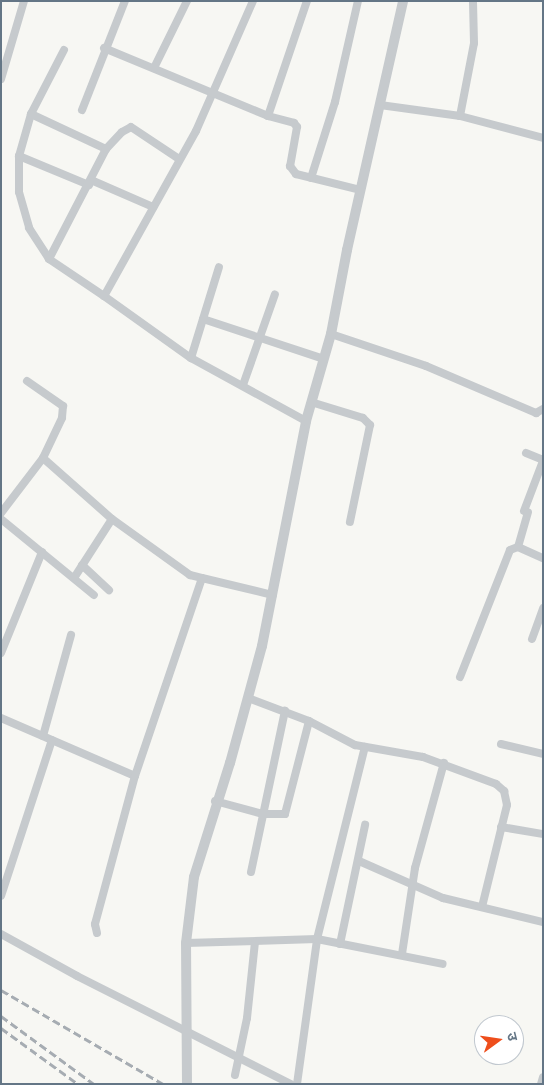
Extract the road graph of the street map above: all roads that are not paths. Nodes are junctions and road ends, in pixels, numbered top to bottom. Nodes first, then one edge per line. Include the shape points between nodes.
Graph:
1 (24, 1) edge
2 (125, 1) edge
3 (187, 1) edge
4 (253, 1) edge
5 (307, 1) edge
6 (358, 1) edge
7 (403, 1) edge
8 (472, 1) edge
9 (1, 46) edge
10 (104, 48) junction
11 (11, 49) junction
12 (64, 50) dead end
13 (154, 68) junction
14 (1, 79) edge
15 (213, 92) junction
16 (380, 105) junction
17 (82, 110) dead end
18 (31, 114) junction
19 (268, 116) junction
20 (460, 116) junction
21 (543, 138) edge
22 (106, 149) junction
23 (19, 156) junction
24 (179, 159) junction
25 (311, 178) junction
26 (90, 183) junction
27 (360, 190) junction
28 (153, 207) junction
29 (48, 259) junction
30 (219, 267) dead end
31 (275, 294) dead end
32 (104, 296) junction
33 (203, 319) junction
34 (331, 334) junction
35 (259, 338) junction
36 (191, 358) junction
37 (324, 359) junction
38 (27, 381) dead end
39 (243, 385) junction
40 (311, 402) junction
41 (543, 409) edge
42 (306, 421) junction
43 (526, 453) dead end
44 (43, 458) junction
45 (543, 460) edge
46 (1, 513) edge
47 (1, 519) edge
48 (112, 519) junction
49 (350, 522) dead end
50 (518, 547) junction
51 (42, 552) junction
52 (543, 558) edge
53 (82, 565) junction
54 (74, 578) junction
55 (202, 578) junction
56 (109, 590) dead end
57 (273, 594) junction
58 (94, 595) dead end
59 (543, 608) edge
60 (71, 635) dead end
61 (532, 639) dead end
62 (1, 654) edge
63 (460, 677) dead end
64 (248, 698) junction
65 (285, 711) junction
66 (1, 718) edge
67 (309, 721) junction
68 (43, 736) junction
69 (52, 740) junction
70 (501, 744) dead end
71 (365, 747) junction
72 (543, 754) edge
73 (444, 763) junction
74 (135, 776) junction
75 (215, 801) junction
76 (263, 814) junction
77 (365, 825) dead end
78 (501, 827) junction
79 (543, 834) edge
80 (358, 861) junction
81 (251, 872) dead end
82 (412, 885) junction
83 (1, 896) edge
84 (482, 907) junction
85 (543, 922) edge
86 (97, 933) dead end
87 (1, 934) edge
88 (317, 939) junction
89 (255, 942) junction
90 (186, 943) junction
91 (340, 944) junction
92 (402, 954) junction
93 (443, 964) dead end
94 (187, 1032) junction
95 (239, 1057) junction
96 (234, 1075) dead end
97 (188, 1084) edge
98 (291, 1084) edge
99 (297, 1084) edge

1 - 11 street
2 - 10 street
3 - 13 street
4 - 15 street
5 - 19 street
6 - 25 street via 335,102
7 - 16 street
8 - 20 street via 474,43
9 - 11 street
10 - 13 street
10 - 17 street
11 - 14 street
12 - 18 street
13 - 15 street
15 - 19 street
15 - 24 street
16 - 20 street
16 - 27 street
18 - 22 street
18 - 23 street
19 - 25 street via 298,127 290,166 296,174
20 - 21 street
22 - 24 street via 131,127
22 - 26 street
23 - 26 street
23 - 29 street via 19,192 25,215 38,246
24 - 28 street
25 - 27 street
26 - 28 street
26 - 29 street
27 - 34 street
28 - 32 street
29 - 32 street
30 - 33 street
31 - 35 street
32 - 36 street
33 - 35 street
33 - 36 street
34 - 37 street
34 - 41 street via 426,366 536,413
35 - 37 street
35 - 39 street
36 - 39 street
37 - 40 street
38 - 44 street via 62,406 62,418
39 - 42 street
40 - 42 street
40 - 49 street via 363,418 370,425
42 - 57 street
43 - 45 street
44 - 46 street
44 - 48 street
45 - 50 street
47 - 51 street
48 - 53 street
48 - 55 street via 190,575
50 - 52 street
50 - 63 street via 510,550
51 - 54 street
51 - 62 street
53 - 54 street
53 - 56 street
54 - 58 street
55 - 57 street
55 - 74 street
57 - 64 street
59 - 61 street
60 - 68 street
64 - 65 street
64 - 75 street via 230,763
65 - 67 street
65 - 76 street
66 - 68 street
67 - 71 street
67 - 76 street via 288,807 281,816
68 - 69 street
69 - 74 street
69 - 83 street
70 - 72 street
71 - 73 street via 404,752
71 - 88 street
73 - 78 street via 504,791 507,804
73 - 82 street
74 - 86 street via 95,924
75 - 76 street
75 - 90 street via 194,877
76 - 81 street
77 - 80 street
78 - 79 street
78 - 84 street
80 - 82 street
80 - 91 street
82 - 84 street via 443,898
82 - 92 street
84 - 85 street
87 - 94 street
88 - 89 street
88 - 91 street
88 - 99 street
89 - 90 street
89 - 95 street via 247,1018
90 - 94 street
91 - 92 street
92 - 93 street
94 - 95 street
94 - 97 street
95 - 96 street
95 - 98 street

